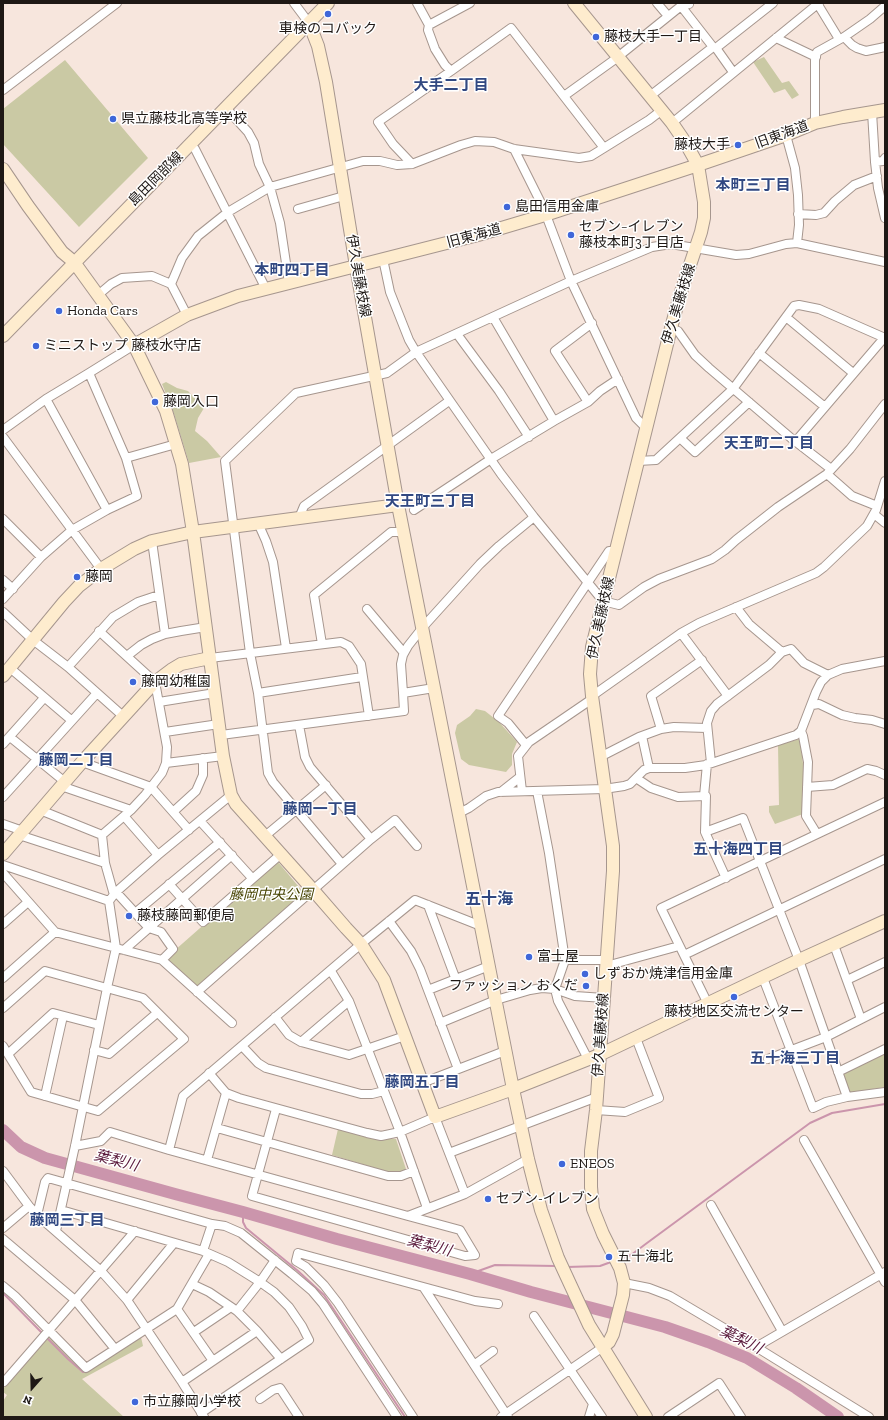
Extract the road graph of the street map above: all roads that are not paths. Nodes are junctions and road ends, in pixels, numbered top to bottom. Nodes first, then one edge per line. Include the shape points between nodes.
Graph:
1 (116, 3) edge
2 (294, 3) edge
3 (328, 3) edge
4 (417, 3) edge
5 (470, 3) edge
6 (574, 3) edge
7 (657, 3) edge
8 (773, 3) edge
9 (818, 3) edge
10 (885, 6) edge
11 (668, 16) junction
12 (309, 23) junction
13 (429, 25) junction
14 (776, 38) junction
15 (842, 38) junction
16 (885, 47) edge
17 (714, 48) junction
18 (618, 57) junction
19 (816, 57) junction
20 (451, 71) junction
21 (733, 72) junction
22 (3, 90) edge
23 (564, 96) junction
24 (650, 96) junction
25 (226, 108) junction
26 (662, 110) junction
27 (885, 110) edge
28 (872, 112) junction
29 (672, 123) junction
30 (815, 123) junction
31 (786, 135) junction
32 (190, 144) junction
33 (604, 148) junction
34 (514, 149) junction
35 (885, 158) edge
36 (875, 162) junction
37 (412, 164) junction
38 (698, 165) junction
39 (340, 167) junction
40 (3, 169) edge
41 (877, 176) junction
42 (270, 187) junction
43 (344, 196) junction
44 (298, 209) dead end
45 (228, 212) junction
46 (798, 214) junction
47 (545, 215) junction
48 (885, 218) edge
49 (797, 243) junction
50 (697, 248) junction
51 (383, 260) junction
52 (74, 262) junction
53 (885, 262) edge
54 (356, 266) junction
55 (571, 281) junction
56 (289, 283) junction
57 (171, 284) junction
58 (266, 289) junction
59 (98, 295) junction
60 (187, 315) junction
61 (493, 317) junction
62 (786, 317) junction
63 (592, 324) junction
64 (671, 328) junction
65 (457, 334) junction
66 (3, 336) edge
67 (884, 338) edge
68 (134, 345) junction
69 (416, 352) junction
70 (759, 353) junction
71 (90, 373) junction
72 (853, 373) junction
73 (376, 375) junction
74 (618, 379) junction
75 (733, 389) junction
76 (46, 398) junction
77 (449, 401) junction
78 (588, 402) junction
79 (749, 402) junction
80 (885, 404) edge
81 (825, 407) junction
82 (554, 421) junction
83 (646, 428) junction
84 (3, 430) edge
85 (3, 437) edge
86 (529, 437) junction
87 (680, 438) junction
88 (795, 442) junction
89 (176, 444) junction
90 (388, 446) junction
91 (126, 458) junction
92 (491, 460) junction
93 (638, 461) junction
94 (829, 471) junction
95 (885, 481) edge
96 (398, 504) junction
97 (107, 510) junction
98 (414, 510) dead end
99 (875, 510) junction
100 (534, 517) junction
101 (299, 518) junction
102 (3, 519) edge
103 (885, 521) edge
104 (258, 523) junction
105 (234, 526) junction
106 (72, 530) junction
107 (193, 532) junction
108 (404, 532) junction
109 (152, 541) junction
110 (616, 551) junction
111 (41, 556) junction
112 (100, 569) junction
113 (3, 580) edge
114 (587, 583) junction
115 (12, 589) junction
116 (159, 595) junction
117 (3, 599) edge
118 (603, 601) junction
119 (736, 607) junction
120 (367, 609) dead end
121 (3, 612) edge
122 (206, 627) junction
123 (423, 627) junction
124 (99, 631) junction
125 (681, 633) junction
126 (165, 634) junction
127 (33, 640) junction
128 (322, 644) junction
129 (286, 648) junction
130 (782, 652) junction
131 (250, 653) junction
132 (404, 654) junction
133 (127, 656) junction
134 (210, 658) junction
135 (702, 660) junction
136 (885, 661) edge
137 (68, 667) junction
138 (6, 672) edge
139 (828, 675) junction
140 (362, 677) junction
141 (155, 682) junction
142 (434, 688) junction
143 (97, 693) junction
144 (258, 693) junction
145 (403, 693) junction
146 (215, 694) junction
147 (728, 696) junction
148 (592, 697) junction
149 (44, 698) junction
150 (159, 702) junction
151 (812, 704) junction
152 (369, 716) junction
153 (124, 717) junction
154 (71, 720) junction
155 (885, 724) edge
156 (299, 725) junction
157 (707, 728) junction
158 (661, 729) junction
159 (220, 730) junction
160 (262, 730) junction
161 (801, 731) junction
162 (165, 732) junction
163 (642, 736) junction
164 (10, 737) junction
165 (3, 744) edge
166 (526, 745) junction
167 (223, 756) junction
168 (600, 757) junction
169 (203, 758) junction
170 (36, 759) junction
171 (82, 762) junction
172 (166, 763) junction
173 (709, 764) junction
174 (649, 768) junction
175 (885, 776) edge
176 (520, 777) junction
177 (636, 778) junction
178 (63, 784) junction
179 (326, 785) junction
180 (151, 787) junction
181 (807, 787) junction
182 (604, 788) junction
183 (522, 791) junction
184 (537, 791) junction
185 (501, 792) junction
186 (231, 795) junction
187 (704, 796) junction
188 (3, 797) edge
189 (885, 802) edge
190 (40, 810) junction
191 (131, 810) junction
192 (296, 810) junction
193 (173, 812) junction
194 (458, 813) junction
195 (124, 816) junction
196 (200, 821) junction
197 (3, 824) edge
198 (189, 830) junction
199 (705, 832) junction
200 (21, 833) junction
201 (816, 834) junction
202 (102, 835) junction
203 (265, 836) junction
204 (371, 839) junction
205 (220, 842) junction
206 (417, 846) dead end
207 (3, 854) edge
208 (282, 854) junction
209 (158, 855) junction
210 (232, 856) junction
211 (885, 859) edge
212 (760, 860) junction
213 (105, 863) junction
214 (342, 864) junction
215 (3, 865) edge
216 (3, 873) edge
217 (252, 878) junction
218 (726, 878) junction
219 (169, 884) junction
220 (313, 890) junction
221 (113, 896) junction
222 (183, 899) junction
223 (28, 902) junction
224 (428, 905) junction
225 (779, 910) junction
226 (135, 913) junction
227 (389, 921) junction
228 (885, 921) edge
229 (3, 924) edge
230 (481, 926) junction
231 (149, 928) junction
232 (55, 932) junction
233 (361, 944) junction
234 (834, 945) junction
235 (680, 946) junction
236 (120, 949) junction
237 (684, 955) junction
238 (162, 960) junction
239 (565, 960) junction
240 (799, 960) junction
241 (885, 962) edge
242 (606, 963) junction
243 (489, 966) junction
244 (331, 970) junction
245 (3, 978) edge
246 (763, 978) junction
247 (456, 980) junction
248 (847, 980) junction
249 (107, 988) junction
250 (428, 990) junction
251 (555, 990) junction
252 (197, 992) junction
253 (604, 998) junction
254 (496, 1000) junction
255 (349, 1001) junction
256 (708, 1004) junction
257 (885, 1007) edge
258 (3, 1008) edge
259 (157, 1013) junction
260 (63, 1016) junction
261 (275, 1017) junction
262 (861, 1019) junction
263 (440, 1023) junction
264 (232, 1024) dead end
265 (99, 1025) junction
266 (405, 1036) junction
267 (636, 1038) junction
268 (826, 1038) junction
269 (301, 1042) junction
270 (3, 1046) edge
271 (242, 1046) junction
272 (368, 1049) junction
273 (885, 1049) edge
274 (94, 1050) junction
275 (790, 1050) junction
276 (505, 1051) junction
277 (8, 1054) junction
278 (594, 1057) junction
279 (768, 1059) dead end
280 (458, 1069) junction
281 (838, 1072) junction
282 (209, 1073) junction
283 (422, 1083) junction
284 (513, 1090) junction
285 (384, 1091) junction
286 (885, 1092) edge
287 (226, 1093) junction
288 (45, 1096) junction
289 (597, 1097) junction
290 (847, 1097) junction
291 (83, 1107) junction
292 (276, 1109) junction
293 (596, 1110) junction
294 (435, 1117) junction
295 (520, 1126) junction
296 (216, 1128) junction
297 (400, 1132) junction
298 (804, 1140) dead end
299 (267, 1142) junction
300 (75, 1146) junction
301 (169, 1150) junction
302 (449, 1153) junction
303 (528, 1158) junction
304 (207, 1160) junction
305 (3, 1171) edge
306 (414, 1171) junction
307 (258, 1174) junction
308 (67, 1184) junction
309 (465, 1194) junction
310 (711, 1205) dead end
311 (29, 1206) junction
312 (427, 1208) junction
313 (61, 1210) junction
314 (37, 1215) junction
315 (408, 1216) junction
316 (212, 1224) junction
317 (3, 1228) edge
318 (56, 1231) junction
319 (135, 1231) junction
320 (3, 1239) edge
321 (174, 1242) junction
322 (206, 1252) junction
323 (275, 1260) junction
324 (101, 1271) junction
325 (884, 1276) edge
326 (260, 1282) junction
327 (624, 1283) junction
328 (192, 1284) junction
329 (3, 1286) edge
330 (424, 1288) junction
331 (74, 1300) junction
332 (126, 1300) junction
333 (498, 1304) dead end
334 (178, 1309) junction
335 (234, 1309) junction
336 (534, 1316) dead end
337 (147, 1329) junction
338 (49, 1331) junction
339 (257, 1331) junction
340 (782, 1331) junction
341 (194, 1332) junction
342 (603, 1347) junction
343 (756, 1347) junction
344 (116, 1349) junction
345 (493, 1351) dead end
346 (280, 1360) junction
347 (213, 1361) junction
348 (474, 1365) junction
349 (571, 1370) junction
350 (4, 1382) edge
351 (182, 1382) junction
352 (260, 1399) dead end
353 (593, 1404) junction
354 (202, 1415) edge
355 (505, 1416) edge
356 (299, 1417) edge
357 (396, 1417) edge
358 (413, 1417) edge
359 (589, 1417) edge
360 (602, 1417) edge
361 (646, 1417) edge
362 (668, 1417) edge
363 (741, 1417) edge
364 (869, 1417) edge

1 - 22 street
2 - 12 street
3 - 12 main road
4 - 13 street
5 - 13 street
6 - 18 main road, 伊久美藤枝線
7 - 11 street
8 - 17 street
9 - 14 street
9 - 15 street
10 - 15 street
11 - 17 street via 685,5
11 - 18 street
12 - 25 main road, 島田岡部線
12 - 39 main road, 伊久美藤枝線 via 318,46
13 - 20 street via 428,30 435,49
14 - 19 street
14 - 21 street
15 - 16 street via 866,51
15 - 19 street via 817,52
17 - 21 street
17 - 24 street
18 - 23 street
18 - 24 main road, 伊久美藤枝線
19 - 30 street
20 - 23 street via 512,28
20 - 37 street via 378,122 393,144
21 - 29 street
23 - 33 street
24 - 26 main road, 伊久美藤枝線
25 - 32 main road, 島田岡部線
25 - 42 street via 248,132
26 - 29 main road, 伊久美藤枝線
26 - 33 street
27 - 28 main road, 旧東海道
28 - 30 main road, 旧東海道
28 - 36 street
29 - 38 main road, 伊久美藤枝線
30 - 31 main road, 旧東海道
31 - 38 main road, 旧東海道
31 - 46 street via 795,168
32 - 45 street
32 - 52 main road, 島田岡部線
33 - 34 street via 591,156 579,158
34 - 37 street via 494,142 475,141
34 - 47 street
35 - 36 street via 883,161
36 - 41 street
37 - 39 street via 363,161
38 - 47 main road, 旧東海道
38 - 50 main road, 伊久美藤枝線 via 704,210
39 - 42 street
39 - 43 main road, 伊久美藤枝線
40 - 52 main road via 62,252
41 - 46 street via 854,185 824,213
41 - 48 street
42 - 45 street
42 - 56 street via 280,223
43 - 44 street
43 - 54 main road, 伊久美藤枝線
45 - 57 street via 198,236 182,258
45 - 58 street
46 - 49 street
47 - 51 main road, 旧東海道
47 - 55 street
49 - 50 street via 749,254
49 - 53 street
50 - 55 street via 671,244 652,246
50 - 64 main road, 伊久美藤枝線
51 - 54 main road, 旧東海道
51 - 69 street via 390,292
52 - 59 main road
52 - 66 main road, 島田岡部線
54 - 56 main road, 旧東海道
54 - 73 main road, 伊久美藤枝線
55 - 61 street
55 - 63 street
56 - 58 main road, 旧東海道
57 - 59 street via 152,276 122,278
57 - 60 street
58 - 60 main road, 旧東海道 via 238,296
59 - 68 main road
60 - 68 main road, 旧東海道
61 - 65 street
61 - 82 street
62 - 67 street via 794,306 808,306
62 - 70 street
62 - 72 street
63 - 74 street
63 - 78 street via 555,351
64 - 75 street via 678,331 695,354
64 - 83 main road, 伊久美藤枝線
65 - 69 street
65 - 86 street
67 - 72 street
68 - 71 street
68 - 89 main road via 166,411
69 - 73 street via 386,373
69 - 77 street
70 - 75 street
70 - 81 street
71 - 76 street
71 - 91 street
72 - 81 street
73 - 90 main road, 伊久美藤枝線
73 - 105 street via 296,393 224,461
74 - 78 street
74 - 83 street via 636,418
75 - 79 street
75 - 87 street
76 - 84 street
76 - 97 street
77 - 90 street
77 - 92 street
78 - 82 street
79 - 87 street via 695,452
79 - 88 street
80 - 94 street via 846,454
81 - 88 street
82 - 86 street
83 - 93 main road, 伊久美藤枝線
85 - 106 street
86 - 92 street
87 - 93 street via 656,460
88 - 94 street
89 - 91 street
89 - 107 main road via 182,464
90 - 96 main road, 伊久美藤枝線
90 - 101 street via 304,506
91 - 97 street via 137,496
92 - 98 street
92 - 100 street
93 - 110 main road, 伊久美藤枝線
94 - 99 street via 852,496
94 - 118 street via 712,559 660,579 619,605
95 - 99 street
96 - 101 main road
96 - 108 main road, 伊久美藤枝線
97 - 106 street
99 - 103 street
99 - 119 street via 867,526 816,573
100 - 114 street
100 - 123 street via 480,564
101 - 104 main road
102 - 111 street
104 - 105 main road
104 - 129 street via 273,562
105 - 107 main road
105 - 131 street
106 - 111 street
106 - 112 street
107 - 109 main road
107 - 122 main road
108 - 123 main road, 伊久美藤枝線
108 - 128 street via 391,532 314,595
109 - 112 main road
109 - 116 street
110 - 114 street via 609,551
110 - 118 main road, 伊久美藤枝線
111 - 115 street
112 - 127 main road via 79,586
113 - 115 street
114 - 118 street
114 - 166 street via 498,716 508,723
115 - 117 street
116 - 124 street via 126,608
116 - 126 street
118 - 148 main road, 伊久美藤枝線 via 592,646
119 - 125 street
119 - 130 street via 749,624
120 - 132 street
121 - 127 street
122 - 126 street
122 - 134 main road
123 - 132 street
123 - 142 main road, 伊久美藤枝線
124 - 133 street
124 - 137 street
125 - 135 street
125 - 148 street
126 - 133 street via 141,645
127 - 137 street
127 - 138 main road
128 - 129 street
128 - 140 street via 341,642 349,646 360,664
129 - 131 street
130 - 139 street via 791,649 804,663
130 - 147 street
131 - 134 street
131 - 144 street
132 - 145 street via 401,664
133 - 141 street
134 - 141 main road via 181,664
134 - 146 main road
135 - 147 street
135 - 158 street via 651,696
136 - 139 street via 842,669
137 - 143 street
138 - 149 street
139 - 151 street via 821,682
140 - 144 street
140 - 152 street
141 - 150 street
141 - 153 main road
142 - 145 street
142 - 194 main road, 伊久美藤枝線
143 - 153 street
143 - 154 street
144 - 160 street
145 - 152 street via 404,711
146 - 150 street
146 - 159 main road
147 - 157 street via 711,711
148 - 166 street
148 - 168 main road, 伊久美藤枝線
149 - 154 street
149 - 164 street
150 - 162 street
151 - 155 street via 819,704 842,715
151 - 161 street
152 - 156 street
153 - 171 main road
154 - 170 street
156 - 160 street
156 - 179 street via 305,757
157 - 158 street
157 - 173 street
158 - 163 street
159 - 160 street
159 - 162 street
159 - 167 main road
160 - 192 street via 268,773 272,782
161 - 173 street via 796,735
161 - 181 street via 808,762
162 - 172 street
163 - 168 street
163 - 174 street
164 - 165 street
164 - 170 street
166 - 176 street via 518,756
167 - 169 street
167 - 186 main road
168 - 182 main road, 伊久美藤枝線
169 - 172 street
169 - 193 street via 202,775 196,791
170 - 178 street
170 - 188 street
171 - 178 main road
171 - 180 street
172 - 180 street
173 - 174 street via 685,768
173 - 187 street
174 - 177 street
175 - 181 street via 867,769 833,785
176 - 183 street
176 - 185 street
177 - 182 street via 624,786
177 - 187 street via 651,788 678,797
178 - 190 main road
178 - 191 street
179 - 192 street
179 - 204 street
180 - 191 street
180 - 193 street
181 - 201 street via 806,816
182 - 184 street
182 - 242 main road, 伊久美藤枝線 via 613,846
183 - 184 street
183 - 185 street
184 - 239 street
185 - 194 street via 486,796
186 - 196 street
186 - 203 main road
187 - 199 street
189 - 201 street
190 - 200 main road
190 - 202 street
191 - 195 street
192 - 203 street
192 - 214 street
193 - 198 street
194 - 230 main road, 伊久美藤枝線
195 - 202 street
195 - 209 street
196 - 198 street
196 - 205 street
197 - 200 street
198 - 209 street
199 - 212 street via 743,818
199 - 218 street
200 - 207 main road
200 - 213 street
201 - 212 street
202 - 213 street
203 - 208 main road
204 - 206 street via 395,820
204 - 214 street
205 - 210 street
205 - 219 street
208 - 217 street
208 - 220 main road
209 - 221 street
210 - 217 street
210 - 222 street
211 - 225 street
212 - 218 street
212 - 225 street
213 - 221 street
214 - 220 street
215 - 221 street
216 - 223 street
217 - 222 street via 203,922
218 - 235 street via 661,908
219 - 222 street
219 - 226 street
220 - 233 main road
220 - 252 street
221 - 226 street
221 - 236 street
222 - 231 street
223 - 229 street
223 - 232 street
224 - 227 street via 414,900
224 - 230 street
224 - 247 street
225 - 237 street
225 - 240 street
226 - 231 street
227 - 233 street
227 - 250 street via 411,951
228 - 234 main road
230 - 243 main road, 伊久美藤枝線
231 - 236 street
231 - 238 street via 160,932 173,949
232 - 236 street
232 - 245 street
233 - 244 street
233 - 266 main road via 384,980
234 - 240 main road
234 - 248 street
235 - 237 street
235 - 242 street
236 - 238 street
236 - 249 street
237 - 256 street
238 - 252 street
239 - 242 street
239 - 251 street
240 - 246 main road
240 - 268 street
241 - 248 street
242 - 253 main road, 伊久美藤枝線
243 - 247 street
243 - 254 main road, 伊久美藤枝線
244 - 255 street
244 - 261 street
246 - 256 main road
246 - 275 street
247 - 250 street
248 - 262 street
249 - 258 street via 45,971
249 - 259 street via 142,998
249 - 265 street
250 - 263 street
251 - 253 street via 574,996
251 - 254 street via 530,990
251 - 278 street via 563,1013
252 - 264 street
253 - 278 main road, 伊久美藤枝線
254 - 263 street
254 - 276 main road, 伊久美藤枝線
255 - 269 street
255 - 272 street
256 - 267 main road
257 - 262 street
259 - 274 street via 109,1054
259 - 291 street via 184,1039 98,1111
260 - 265 street
260 - 277 street via 53,1013
260 - 288 street
261 - 269 street via 289,1035
261 - 271 street
262 - 268 street
263 - 280 street
265 - 274 street
266 - 272 street
266 - 283 main road
267 - 278 main road
267 - 293 street via 659,1098 625,1112
268 - 275 street
268 - 281 street
269 - 272 street via 349,1055
270 - 277 street
271 - 282 street
271 - 285 street via 266,1068 360,1094
272 - 285 street
273 - 281 street
274 - 291 street
275 - 279 street
275 - 290 street via 813,1108
276 - 280 street
276 - 284 main road, 伊久美藤枝線
277 - 288 street via 31,1092
278 - 284 main road
278 - 289 main road, 伊久美藤枝線
280 - 283 street
281 - 290 street
282 - 287 street
282 - 301 street via 183,1096
283 - 294 main road
284 - 294 main road
284 - 295 main road, 伊久美藤枝線
285 - 297 street
286 - 290 street
287 - 292 street
287 - 296 street
288 - 291 street
289 - 293 main road, 伊久美藤枝線
289 - 295 street
291 - 300 street
292 - 297 street via 367,1134 382,1136
292 - 299 street
293 - 327 main road, 伊久美藤枝線 via 591,1152 593,1209 620,1268
294 - 297 street
294 - 302 street
295 - 302 street
295 - 303 main road, 伊久美藤枝線
296 - 299 street
296 - 304 street
297 - 306 street
298 - 325 street
299 - 306 street via 388,1176 401,1176
299 - 307 street
300 - 301 street via 101,1141 110,1132
300 - 308 street
301 - 304 street
302 - 309 street
303 - 309 street
303 - 342 main road, 伊久美藤枝線 via 541,1210 558,1258 589,1325
304 - 307 street
305 - 311 street
306 - 312 street
307 - 315 street
307 - 315 street via 252,1196 465,1256 475,1255 460,1230
308 - 313 street
308 - 314 street via 48,1178
308 - 316 street
309 - 312 street
310 - 340 street
311 - 314 street
311 - 317 street
312 - 315 street
313 - 318 street
313 - 319 street
314 - 318 street
316 - 322 street
316 - 323 street via 237,1231
318 - 324 street
319 - 321 street
319 - 324 street
320 - 331 street
321 - 322 street
321 - 332 street
322 - 326 street
322 - 328 street
323 - 326 street
323 - 357 street via 312,1291 323,1304
324 - 331 street
324 - 332 street
325 - 340 street
326 - 335 street
326 - 346 street via 289,1307 309,1340
327 - 342 main road, 伊久美藤枝線 via 613,1334
327 - 343 street via 670,1296
328 - 334 street
328 - 335 street
329 - 338 street
330 - 333 street
330 - 348 street
330 - 358 street via 298,1253 296,1261 315,1276 338,1303
331 - 338 street
331 - 344 street
332 - 337 street
334 - 337 street
334 - 341 street
335 - 339 street
335 - 341 street
336 - 349 street
337 - 344 street
337 - 351 street
338 - 344 street via 86,1368
338 - 350 street
339 - 346 street
339 - 347 street
340 - 343 street
341 - 347 street
342 - 349 street
342 - 361 main road, 伊久美藤枝線
343 - 364 street
345 - 348 street
346 - 354 street
347 - 351 street
348 - 355 street
349 - 353 street
349 - 355 street
351 - 354 street
352 - 356 street via 280,1388
353 - 359 street
353 - 360 street
362 - 363 street via 719,1383

